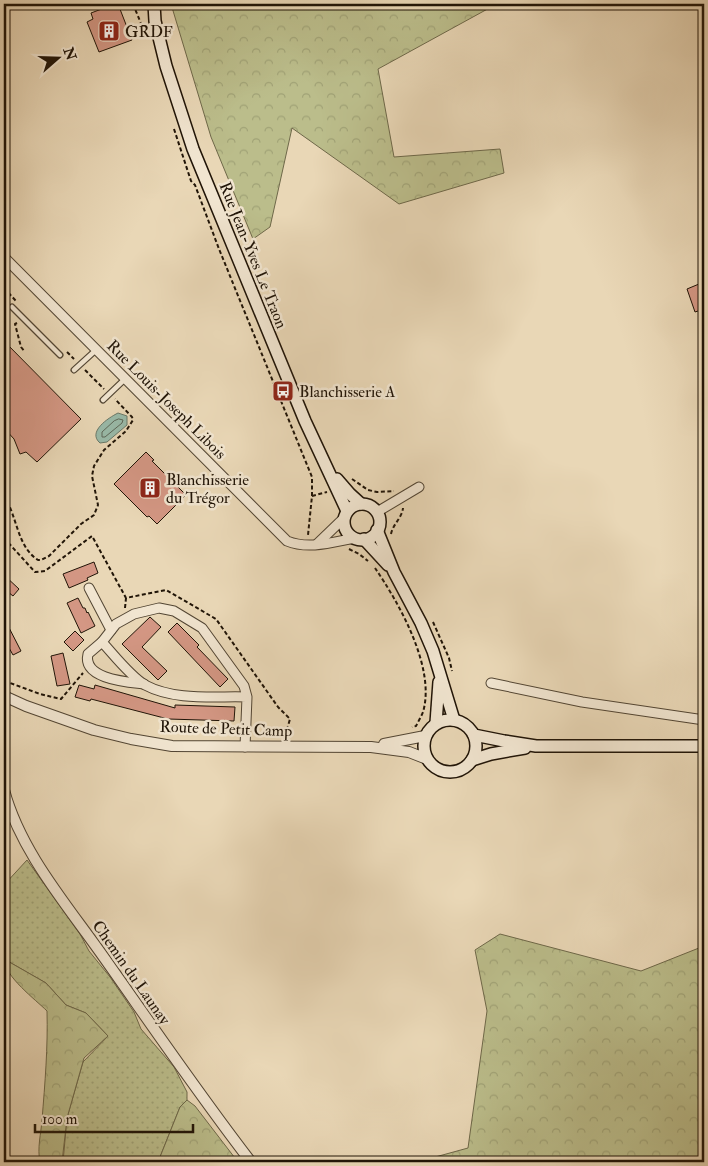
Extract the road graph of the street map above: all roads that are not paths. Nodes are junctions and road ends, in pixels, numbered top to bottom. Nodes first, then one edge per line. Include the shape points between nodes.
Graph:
1 (146, 4) edge
2 (154, 4) edge
3 (155, 21) junction
4 (4, 257) edge
5 (12, 308) dead end
6 (96, 350) junction
7 (60, 355) dead end
8 (74, 370) dead end
9 (125, 379) junction
10 (102, 400) dead end
11 (325, 464) junction
12 (419, 487) dead end
13 (361, 504) junction
14 (377, 512) junction
15 (346, 515) junction
16 (377, 530) junction
17 (359, 539) junction
18 (316, 545) junction
19 (394, 572) junction
20 (89, 588) dead end
21 (111, 630) junction
22 (102, 642) junction
23 (439, 675) junction
24 (491, 683) dead end
25 (144, 684) junction
26 (4, 696) edge
27 (247, 697) junction
28 (454, 720) junction
29 (704, 720) edge
30 (436, 724) junction
31 (474, 735) junction
32 (425, 736) junction
33 (536, 746) junction
34 (704, 746) edge
35 (245, 747) junction
36 (371, 747) junction
37 (427, 759) junction
38 (472, 760) junction
39 (4, 790) edge
40 (251, 1162) edge

1 - 3 main road
2 - 3 main road, Rue Jean-Yves Le Traon
3 - 11 main road, Rue Jean-Yves Le Traon via 193,149
4 - 6 street, Rue Louis-Joseph Libois
5 - 7 lane
6 - 8 lane
6 - 9 street, Rue Louis-Joseph Libois
9 - 10 lane
9 - 18 street, Rue Louis-Joseph Libois via 287,541
11 - 13 main road
11 - 15 main road, Rue Jean-Yves Le Traon
12 - 14 street
13 - 14 main road via 369,505
13 - 15 main road via 353,506
14 - 16 main road
15 - 17 main road via 345,528
15 - 18 street
16 - 17 main road via 374,535
16 - 19 main road
17 - 18 street, Rue Louis-Joseph Libois
17 - 19 main road via 379,564
19 - 23 main road via 422,623
20 - 21 street
21 - 22 street
21 - 27 street via 134,614 159,608 174,611 202,628 244,686
22 - 25 street
22 - 25 street via 88,654 88,664 96,674
23 - 28 main road
23 - 30 main road
24 - 29 street via 582,702
25 - 27 street via 171,694
26 - 35 street, Route de Petit Camp via 94,730 131,739 172,746
27 - 35 street
28 - 30 main road
28 - 31 main road
30 - 32 main road
31 - 33 main road
31 - 38 main road via 476,745
32 - 36 street, Route de Petit Camp
32 - 37 main road
33 - 34 main road
33 - 38 main road
35 - 36 street, Route de Petit Camp
36 - 37 street, Route de Petit Camp via 409,752
37 - 38 main road via 442,771 451,772
39 - 40 street, Chemin du Launay via 18,826 43,870

